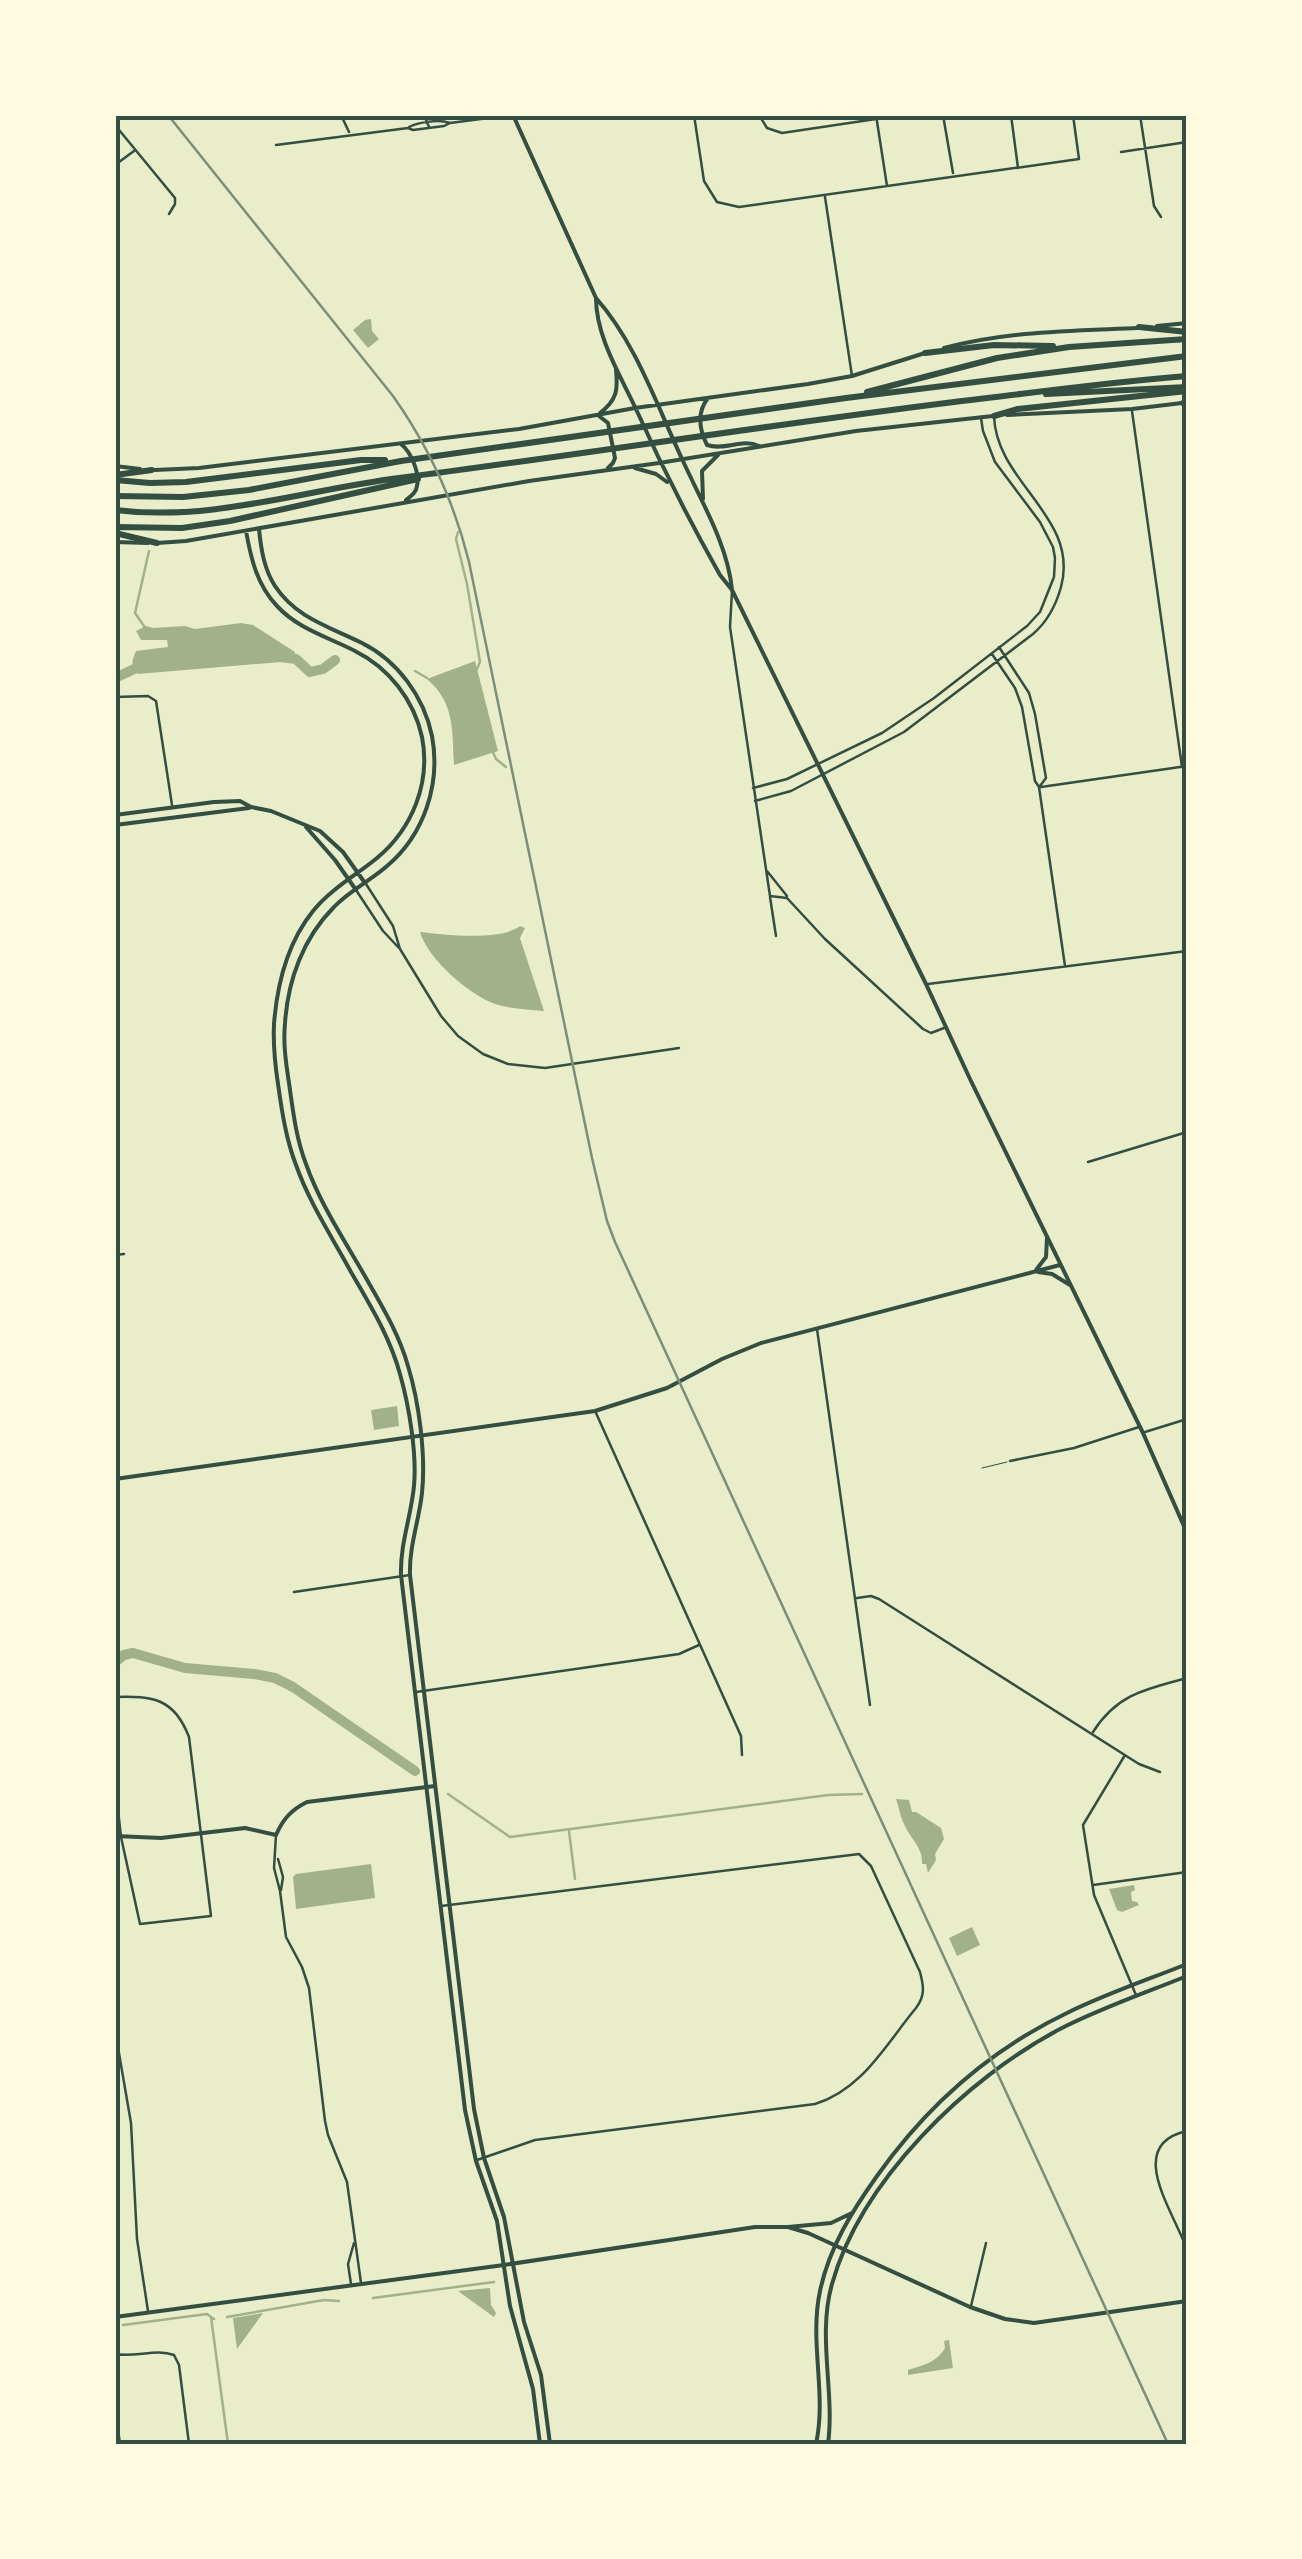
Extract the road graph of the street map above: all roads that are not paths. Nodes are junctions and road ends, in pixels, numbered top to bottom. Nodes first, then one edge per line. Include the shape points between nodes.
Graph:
1 (342, 115) edge
2 (424, 115) edge
3 (513, 115) edge
4 (694, 115) edge
5 (759, 115) edge
6 (944, 115) edge
7 (1010, 115) edge
8 (1073, 115) edge
9 (1140, 115) edge
10 (876, 117) edge
11 (115, 125) edge
12 (428, 125) junction
13 (350, 134) junction
14 (1187, 142) edge
15 (276, 145) dead end
16 (1144, 148) junction
17 (135, 150) junction
18 (1121, 152) dead end
19 (115, 165) edge
20 (1018, 168) junction
21 (953, 176) junction
22 (887, 186) junction
23 (825, 195) junction
24 (169, 214) dead end
25 (1161, 217) dead end
26 (596, 298) junction
27 (1187, 323) edge
28 (1139, 328) junction
29 (1187, 335) edge
30 (1069, 347) junction
31 (924, 353) junction
32 (1187, 356) edge
33 (615, 365) junction
34 (852, 376) junction
35 (1187, 376) edge
36 (1187, 389) edge
37 (1014, 395) junction
38 (708, 398) junction
39 (846, 398) junction
40 (1186, 403) edge
41 (658, 405) junction
42 (635, 408) junction
43 (1132, 410) junction
44 (597, 415) junction
45 (981, 416) junction
46 (994, 416) junction
47 (399, 443) junction
48 (760, 446) junction
49 (721, 452) junction
50 (682, 459) junction
51 (660, 463) junction
52 (362, 464) junction
53 (115, 466) edge
54 (631, 467) junction
55 (152, 470) junction
56 (604, 470) junction
57 (115, 478) edge
58 (670, 485) junction
59 (366, 487) junction
60 (115, 496) edge
61 (402, 503) junction
62 (703, 504) junction
63 (115, 510) edge
64 (258, 529) junction
65 (115, 530) edge
66 (246, 531) junction
67 (115, 542) edge
68 (157, 542) junction
69 (732, 590) junction
70 (999, 647) junction
71 (374, 650) junction
72 (991, 653) junction
73 (1005, 655) junction
74 (368, 658) junction
75 (997, 662) junction
76 (396, 668) junction
77 (388, 675) junction
78 (115, 697) edge
79 (819, 765) junction
80 (1184, 767) edge
81 (824, 774) junction
82 (422, 783) junction
83 (432, 785) junction
84 (1039, 787) junction
85 (754, 788) junction
86 (755, 801) junction
87 (199, 804) junction
88 (251, 807) junction
89 (172, 808) junction
90 (201, 813) junction
91 (115, 815) edge
92 (115, 825) edge
93 (305, 826) junction
94 (766, 871) junction
95 (358, 872) junction
96 (348, 879) junction
97 (366, 883) junction
98 (356, 890) junction
99 (770, 896) junction
100 (788, 898) junction
101 (776, 936) dead end
102 (400, 949) junction
103 (1187, 951) edge
104 (1065, 966) junction
105 (926, 984) junction
106 (275, 1014) junction
107 (285, 1015) junction
108 (946, 1028) junction
109 (679, 1048) dead end
110 (1187, 1132) edge
111 (305, 1162) junction
112 (1088, 1162) dead end
113 (296, 1165) junction
114 (1048, 1238) junction
115 (124, 1254) dead end
116 (115, 1255) edge
117 (1060, 1265) junction
118 (1034, 1272) junction
119 (1072, 1287) junction
120 (389, 1318) junction
121 (380, 1324) junction
122 (817, 1328) junction
123 (595, 1412) junction
124 (1187, 1419) edge
125 (1140, 1426) junction
126 (1143, 1432) junction
127 (420, 1436) junction
128 (411, 1437) junction
129 (1010, 1461) joint
130 (982, 1468) dead end
131 (115, 1479) edge
132 (1187, 1532) edge
133 (401, 1551) junction
134 (410, 1552) junction
135 (402, 1575) junction
136 (410, 1575) junction
137 (294, 1592) dead end
138 (855, 1598) junction
139 (416, 1623) junction
140 (407, 1624) junction
141 (700, 1645) junction
142 (1187, 1678) edge
143 (424, 1691) junction
144 (415, 1692) junction
145 (115, 1698) edge
146 (870, 1705) dead end
147 (1092, 1734) junction
148 (1125, 1755) junction
149 (742, 1756) dead end
150 (1160, 1772) dead end
151 (115, 1784) edge
152 (435, 1786) junction
153 (427, 1787) junction
154 (202, 1834) junction
155 (276, 1834) junction
156 (118, 1837) edge
157 (276, 1855) junction
158 (1187, 1872) edge
159 (1092, 1885) junction
160 (280, 1891) junction
161 (450, 1905) junction
162 (441, 1906) junction
163 (1187, 1964) edge
164 (1187, 1976) edge
165 (1132, 1986) junction
166 (1136, 1996) junction
167 (115, 2030) edge
168 (925, 2116) junction
169 (934, 2124) junction
170 (1187, 2131) edge
171 (484, 2158) junction
172 (476, 2160) junction
173 (852, 2213) junction
174 (788, 2227) junction
175 (354, 2242) junction
176 (986, 2243) dead end
177 (835, 2245) junction
178 (846, 2249) junction
179 (1187, 2250) edge
180 (513, 2264) junction
181 (504, 2265) junction
182 (362, 2284) junction
183 (351, 2286) junction
184 (1187, 2301) edge
185 (970, 2307) junction
186 (148, 2313) junction
187 (115, 2317) edge
188 (115, 2354) edge
189 (830, 2384) junction
190 (818, 2386) junction
191 (115, 2408) edge
192 (540, 2442) edge
193 (550, 2442) edge
194 (120, 2444) edge
195 (189, 2444) edge
196 (816, 2444) edge
197 (828, 2444) edge

1 - 13 street
2 - 12 street
3 - 12 street
3 - 26 main road
4 - 23 street via 704,181 717,202 739,207
5 - 10 street via 767,128 782,133
6 - 21 street
7 - 20 street
8 - 20 street via 1079,158
9 - 16 street
10 - 22 street
11 - 17 street
12 - 13 street
13 - 15 street
14 - 16 street
16 - 18 street
16 - 25 street
17 - 19 street
17 - 24 street via 174,198
20 - 21 street
21 - 22 street
22 - 23 street
23 - 34 street
26 - 33 main road
26 - 41 main road
27 - 28 main road
28 - 29 highway
28 - 31 main road via 1022,334
29 - 30 highway
30 - 31 highway via 994,345
30 - 39 highway via 997,358
31 - 34 main road
32 - 39 highway
33 - 42 main road
33 - 44 main road via 616,398
34 - 38 main road
35 - 37 highway
36 - 37 highway
36 - 46 highway
37 - 59 highway
38 - 41 main road
38 - 48 main road via 700,414 707,445
39 - 52 highway
40 - 43 main road
41 - 42 main road
41 - 50 main road
42 - 44 main road
42 - 51 main road
43 - 46 main road
43 - 80 street
44 - 47 main road
44 - 56 main road via 608,423 615,458
45 - 46 main road
45 - 48 main road
45 - 70 street via 995,462 1044,527 1055,558 1040,612
46 - 73 street via 1002,452 1064,550 1062,583 1049,616
47 - 55 main road
47 - 61 main road via 410,452 418,483
48 - 49 main road
49 - 50 main road
49 - 62 main road via 702,472
50 - 51 main road
50 - 62 main road
51 - 54 main road
51 - 58 main road
52 - 57 highway via 169,483
52 - 60 highway via 248,490
53 - 55 main road
54 - 56 main road
54 - 58 main road
55 - 57 highway
56 - 61 main road
58 - 69 main road
59 - 63 highway via 209,512
59 - 65 highway via 230,521
61 - 64 main road
62 - 69 main road
64 - 66 main road
64 - 71 main road via 266,568 287,602
65 - 68 highway
66 - 68 main road
66 - 74 main road via 255,571 279,609
67 - 68 main road
69 - 79 main road
69 - 85 street via 730,628
70 - 72 street
70 - 73 street
71 - 74 main road
71 - 76 main road
72 - 75 street
72 - 79 street via 914,713
73 - 75 street
73 - 84 street via 1032,704 1046,778
74 - 77 main road
75 - 81 street via 920,722
75 - 84 street via 1019,697
76 - 77 main road
76 - 83 main road via 430,727
77 - 82 main road via 420,728
78 - 89 street via 156,702
79 - 81 main road
79 - 85 street
80 - 84 street
81 - 86 street
81 - 105 main road
82 - 83 main road
82 - 95 main road via 407,825
83 - 97 main road via 411,839
84 - 104 street
85 - 86 street
86 - 94 street
87 - 88 main road via 240,801
87 - 89 main road
87 - 90 main road
88 - 90 main road
88 - 93 main road
89 - 91 main road
90 - 92 main road
93 - 95 main road via 320,831
93 - 96 main road
94 - 99 street
94 - 100 street
95 - 96 main road
95 - 97 main road
96 - 98 main road
96 - 106 main road via 314,910 296,938
97 - 98 main road
97 - 102 street via 394,926
98 - 102 street
98 - 107 main road via 332,908 307,943
99 - 100 street
99 - 101 street
100 - 108 street via 923,1028
102 - 109 street via 448,1025 496,1060 545,1068
103 - 104 street
104 - 105 street
105 - 108 main road
106 - 107 main road
106 - 113 main road via 275,1062
107 - 111 main road via 286,1062
108 - 114 main road
110 - 112 street
111 - 113 main road
111 - 120 main road
113 - 121 main road
114 - 117 main road
114 - 118 main road via 1046,1258
115 - 116 street
117 - 118 main road
117 - 119 main road
118 - 119 main road
118 - 122 main road
119 - 125 main road
120 - 121 main road
120 - 127 main road via 410,1373
121 - 128 main road via 400,1373
122 - 123 main road via 750,1348 667,1388
122 - 138 street
123 - 127 main road
123 - 141 street
124 - 126 street
125 - 126 main road
125 - 129 street
126 - 132 main road
127 - 128 main road
127 - 134 main road via 423,1488
128 - 131 main road
128 - 133 main road via 414,1487
129 - 130 lane
133 - 134 main road
133 - 135 main road
134 - 136 main road
135 - 136 street
135 - 137 street
135 - 140 main road
136 - 139 main road
138 - 146 street
138 - 147 street via 879,1599
139 - 140 main road
139 - 143 main road
140 - 144 main road
141 - 143 street via 679,1654
141 - 149 street via 740,1736
142 - 147 street via 1128,1696
143 - 144 street
143 - 152 main road
144 - 153 main road
145 - 154 street via 156,1699 178,1714 189,1736
147 - 148 street
148 - 150 street
148 - 159 street via 1084,1822
151 - 156 street
152 - 153 main road
152 - 161 main road
153 - 155 main road via 306,1802
153 - 162 main road
154 - 155 main road via 245,1828
154 - 156 main road
154 - 156 street via 211,1916 140,1924
155 - 157 street
157 - 160 street
157 - 160 street
158 - 159 street
159 - 165 street
160 - 175 street via 286,1936 309,1988 325,2121 347,2182
161 - 162 street
161 - 171 main road
161 - 171 street via 859,1854 871,1866 924,1989 865,2073 825,2101 535,2140
162 - 172 main road
163 - 165 main road
164 - 166 main road
165 - 166 street
165 - 168 main road via 1034,2030
166 - 169 main road via 1036,2043
167 - 186 street via 131,2123
168 - 169 main road
168 - 173 main road
169 - 178 main road via 883,2184
170 - 179 street via 1163,2142 1155,2173
171 - 172 street
171 - 180 main road
172 - 181 main road
173 - 174 main road via 830,2223
173 - 177 main road
174 - 177 main road
174 - 180 main road
175 - 182 street
175 - 183 street
176 - 185 street
177 - 178 main road
177 - 190 main road via 817,2310
178 - 185 main road
178 - 189 main road via 828,2303
180 - 181 main road
180 - 193 main road
181 - 182 main road
181 - 192 main road
182 - 183 main road
183 - 186 main road
184 - 185 main road via 1034,2323
186 - 187 main road
188 - 195 street via 174,2355
189 - 190 main road
189 - 197 main road
190 - 196 main road
191 - 194 street
192 - 193 main road

